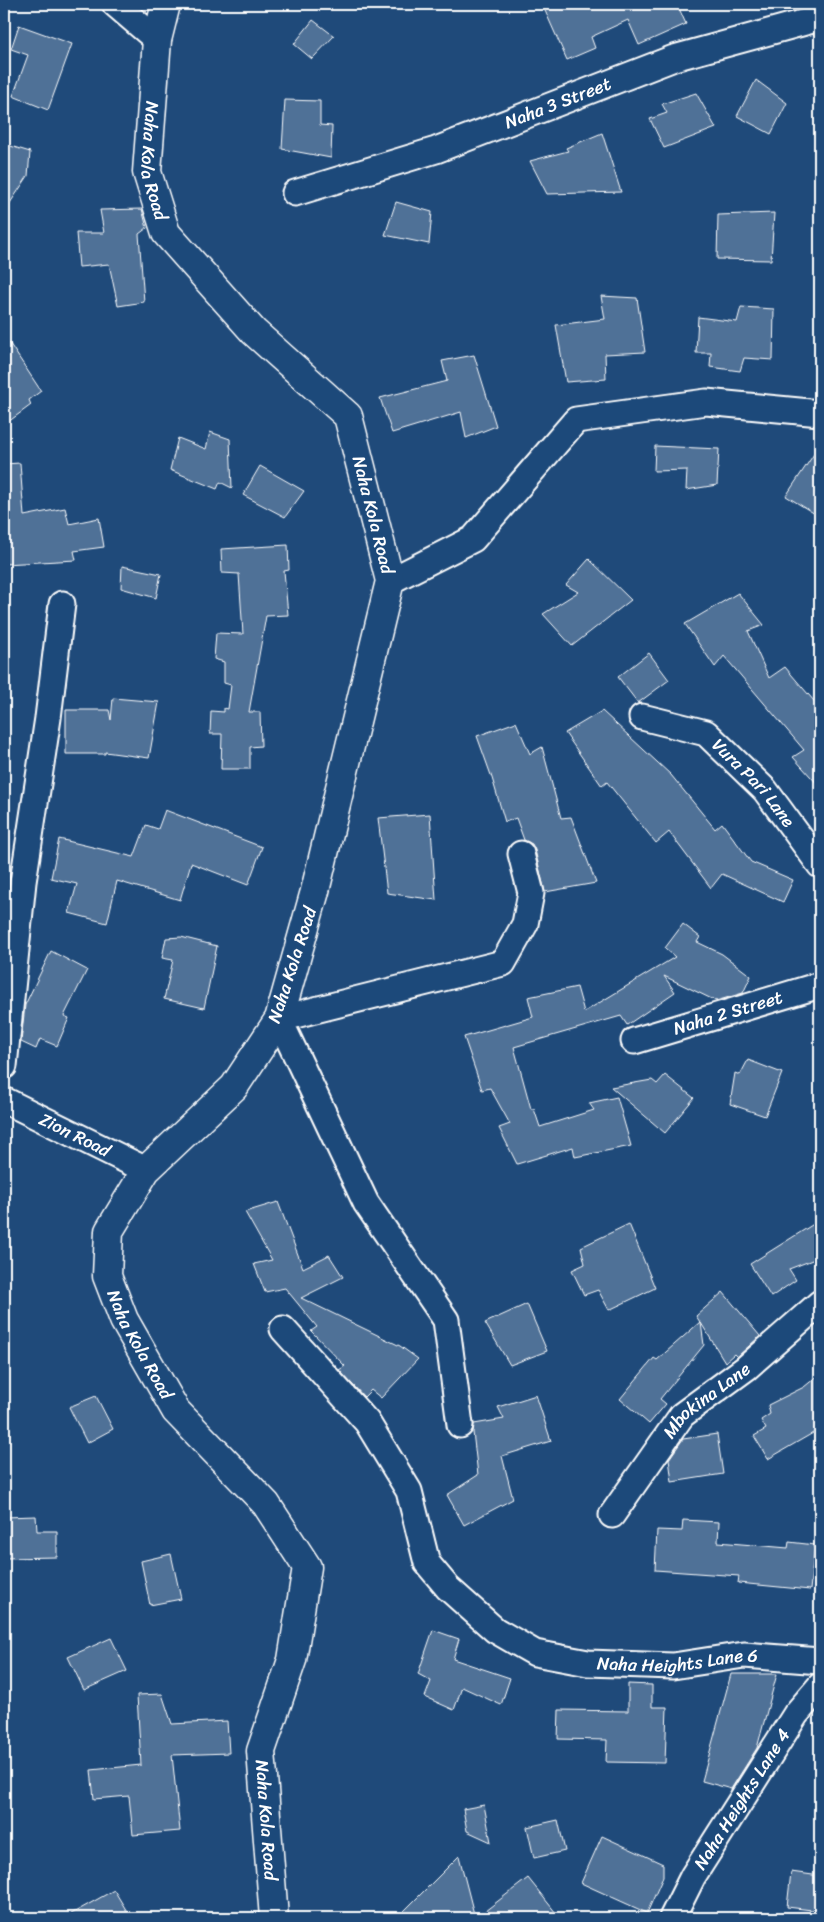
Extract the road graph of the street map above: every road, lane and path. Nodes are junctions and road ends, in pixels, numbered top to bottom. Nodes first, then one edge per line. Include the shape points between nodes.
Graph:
1 (115, 4) edge
2 (166, 4) edge
3 (820, 18) edge
4 (157, 40) junction
5 (294, 193) dead end
6 (820, 413) edge
7 (390, 580) junction
8 (62, 604) dead end
9 (642, 717) dead end
10 (521, 854) dead end
11 (820, 865) edge
12 (820, 985) edge
13 (278, 1019) junction
14 (634, 1041) dead end
15 (4, 1066) edge
16 (4, 1100) edge
17 (146, 1170) junction
18 (820, 1303) edge
19 (283, 1329) dead end
20 (460, 1425) dead end
21 (612, 1515) dead end
22 (820, 1661) edge
23 (820, 1686) edge
24 (274, 1918) edge
25 (672, 1918) edge

1 - 4 street
2 - 4 street, Naha Kola Road
3 - 5 street, Naha 3 Street via 674,58 436,150
4 - 7 street, Naha Kola Road via 147,172 166,233 254,332 348,416
6 - 7 street via 706,402 576,420 474,538
7 - 13 street, Naha Kola Road via 315,891
8 - 15 street via 23,882
9 - 11 street, Vura Pari Lane via 706,733 765,790
10 - 13 street via 531,893 525,924 503,964
12 - 14 street, Naha 2 Street
13 - 17 street, Naha Kola Road via 234,1087
13 - 20 street via 366,1203 446,1320
16 - 17 street, Zion Road
17 - 24 street, Naha Kola Road via 109,1231 107,1276 124,1320 176,1411 266,1504 307,1567 292,1660 261,1751
18 - 21 street, Mbokina Lane via 746,1368 682,1415
19 - 22 street, Naha Heights Lane 6 via 367,1422 409,1491 427,1563 448,1588 495,1630 536,1653 588,1663 673,1666 744,1655
23 - 25 street, Naha Heights Lane 4 via 796,1714 693,1876

